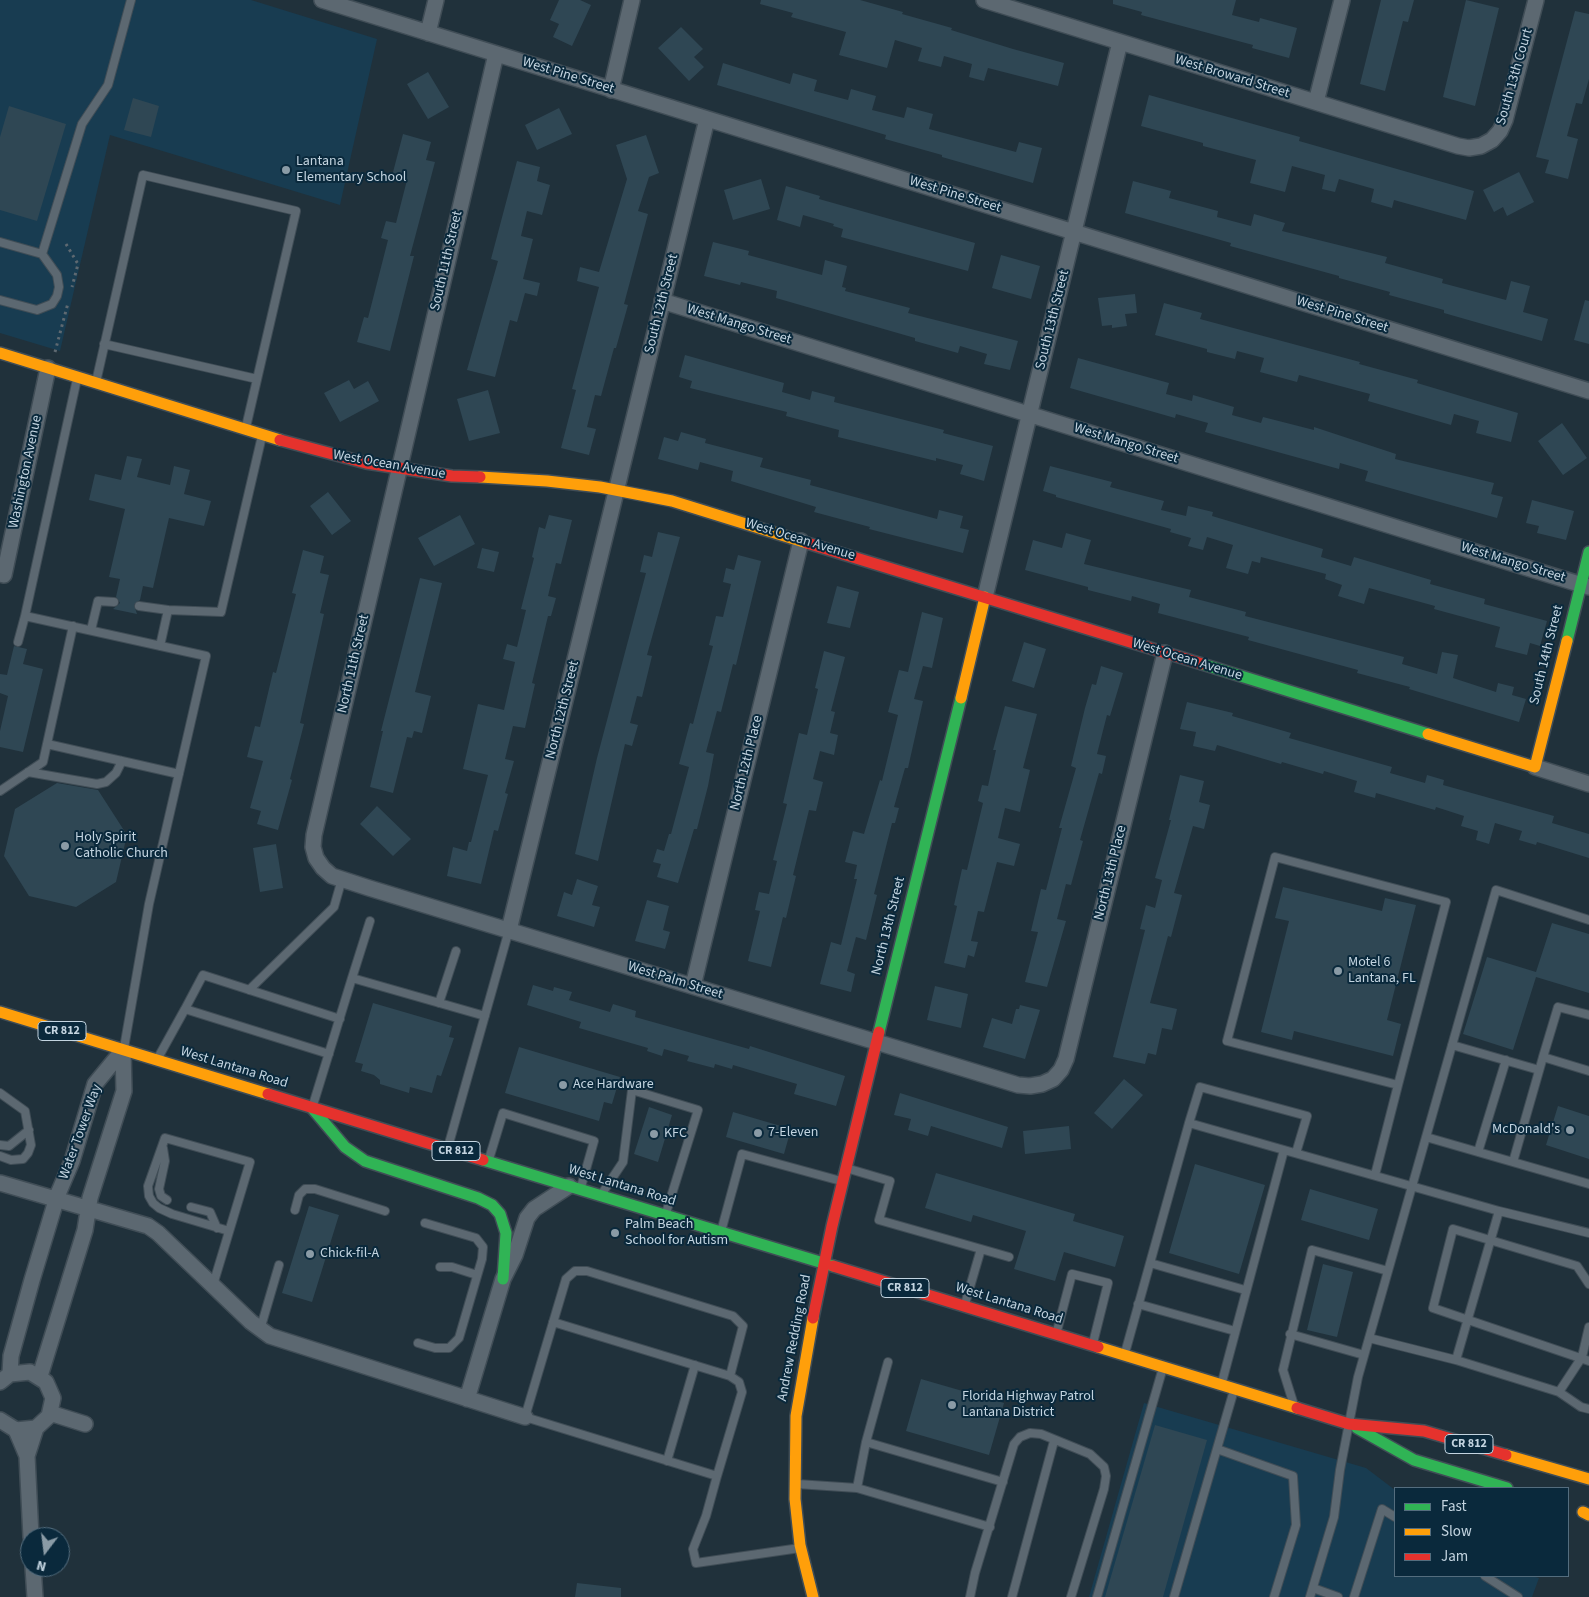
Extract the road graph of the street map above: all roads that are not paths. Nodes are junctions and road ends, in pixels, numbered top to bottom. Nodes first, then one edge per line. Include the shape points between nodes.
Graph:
1 (131, 0) edge
2 (322, 0) edge
3 (436, 0) edge
4 (632, 0) edge
5 (984, 0) edge
6 (1342, 0) edge
7 (1536, 0) edge
8 (428, 33) junction
9 (1120, 42) junction
10 (496, 54) junction
11 (611, 90) junction
12 (1316, 102) junction
13 (707, 119) junction
14 (1481, 146) joint
15 (1074, 232) junction
16 (0, 242) edge
17 (42, 254) junction
18 (0, 300) edge
19 (662, 301) junction
20 (104, 344) junction
21 (0, 354) edge
22 (48, 368) junction
23 (78, 377) junction
24 (257, 379) junction
25 (95, 383) junction
26 (1589, 391) edge
27 (1030, 414) junction
28 (246, 429) junction
29 (262, 434) junction
30 (399, 469) junction
31 (616, 490) junction
32 (801, 540) junction
33 (1589, 552) edge
34 (2, 574) edge
35 (1585, 586) edge
36 (985, 597) junction
37 (114, 602) dead end
38 (139, 606) dead end
39 (168, 610) junction
40 (25, 616) junction
41 (73, 626) junction
42 (91, 630) junction
43 (18, 642) dead end
44 (160, 646) junction
45 (1164, 653) junction
46 (46, 744) junction
47 (122, 762) junction
48 (1535, 767) junction
49 (28, 772) junction
50 (179, 774) junction
51 (1589, 784) edge
52 (1, 792) edge
53 (316, 858) joint
54 (342, 879) junction
55 (1589, 920) edge
56 (370, 921) dead end
57 (509, 930) junction
58 (456, 951) dead end
59 (352, 978) junction
60 (693, 986) junction
61 (249, 990) junction
62 (439, 1003) junction
63 (185, 1008) junction
64 (0, 1012) edge
65 (1589, 1015) edge
66 (485, 1016) junction
67 (340, 1019) junction
68 (877, 1042) junction
69 (1452, 1044) junction
70 (123, 1050) junction
71 (329, 1054) junction
72 (1543, 1057) junction
73 (157, 1060) junction
74 (1506, 1060) junction
75 (1539, 1070) junction
76 (1589, 1072) edge
77 (1042, 1084) joint
78 (1398, 1085) junction
79 (0, 1092) edge
80 (312, 1108) junction
81 (1189, 1123) junction
82 (29, 1130) junction
83 (1426, 1137) junction
84 (0, 1145) edge
85 (162, 1146) junction
86 (447, 1148) junction
87 (1284, 1150) junction
88 (1478, 1152) junction
89 (1296, 1153) junction
90 (0, 1156) edge
91 (488, 1161) junction
92 (1513, 1162) junction
93 (846, 1168) junction
94 (1375, 1175) junction
95 (842, 1182) junction
96 (0, 1183) edge
97 (1589, 1184) edge
98 (1412, 1186) junction
99 (575, 1187) junction
100 (600, 1196) junction
101 (57, 1199) junction
102 (167, 1200) dead end
103 (88, 1207) junction
104 (191, 1207) dead end
105 (295, 1210) dead end
106 (385, 1211) dead end
107 (1499, 1211) junction
108 (666, 1215) junction
109 (425, 1223) dead end
110 (217, 1228) junction
111 (229, 1231) junction
112 (721, 1232) junction
113 (1589, 1233) edge
114 (1491, 1240) junction
115 (980, 1249) junction
116 (1009, 1256) dead end
117 (824, 1263) junction
118 (1150, 1263) junction
119 (279, 1266) dead end
120 (440, 1267) dead end
121 (1388, 1271) junction
122 (477, 1275) junction
123 (502, 1279) junction
124 (1589, 1284) edge
125 (213, 1286) junction
126 (1245, 1290) junction
127 (1138, 1304) junction
128 (964, 1306) junction
129 (1469, 1320) junction
130 (553, 1322) junction
131 (1589, 1327) edge
132 (260, 1330) junction
133 (1235, 1331) junction
134 (1057, 1334) junction
135 (1290, 1334) junction
136 (1369, 1338) junction
137 (418, 1343) dead end
138 (1092, 1345) junction
139 (1587, 1347) edge
140 (1124, 1355) junction
141 (1364, 1355) junction
142 (1585, 1359) edge
143 (1456, 1360) junction
144 (888, 1362) dead end
145 (695, 1365) junction
146 (1164, 1367) junction
147 (40, 1376) junction
148 (730, 1376) junction
149 (5, 1378) edge
150 (1221, 1384) junction
151 (1234, 1388) junction
152 (1559, 1392) junction
153 (466, 1398) junction
154 (1294, 1407) junction
155 (1589, 1409) edge
156 (50, 1413) junction
157 (525, 1417) junction
158 (0, 1420) edge
159 (85, 1424) dead end
160 (1349, 1424) junction
161 (36, 1428) junction
162 (16, 1430) junction
163 (1054, 1441) junction
164 (866, 1442) junction
165 (1217, 1449) junction
166 (27, 1456) junction
167 (667, 1461) junction
168 (717, 1476) junction
169 (1589, 1480) edge
170 (1003, 1482) junction
171 (795, 1484) junction
172 (1504, 1487) edge
173 (857, 1488) junction
174 (1394, 1516) edge
175 (990, 1526) junction
176 (31, 1527) edge
177 (800, 1548) junction
178 (34, 1577) edge
179 (1488, 1577) edge
180 (1313, 1588) junction
181 (35, 1597) edge
182 (813, 1597) edge
183 (970, 1597) edge
184 (1012, 1597) edge
185 (1071, 1597) edge
186 (1097, 1597) edge
187 (1174, 1597) edge
188 (1274, 1597) edge
189 (1310, 1597) edge
190 (1338, 1597) edge
191 (1354, 1597) edge
192 (1518, 1597) edge

1 - 17 lane via 108,85 82,124
2 - 8 street, West Pine Street
3 - 8 street
4 - 11 street
5 - 9 street, West Broward Street
6 - 12 street
7 - 14 street, South 13th Court via 1505,120 1492,140
8 - 10 street, West Pine Street
9 - 12 street, West Broward Street
9 - 15 street, South 13th Street
10 - 11 street, West Pine Street
10 - 30 street, South 11th Street
11 - 13 street, West Pine Street
12 - 14 street, West Broward Street via 1458,146
13 - 15 street, West Pine Street
13 - 19 street, South 12th Street
15 - 26 street, West Pine Street
15 - 27 street, South 13th Street
16 - 17 lane
17 - 18 lane via 57,275 59,287 52,304 37,310
19 - 27 street, West Mango Street
19 - 31 street, South 12th Street
20 - 24 lane
20 - 24 lane via 143,176 296,210
20 - 25 lane
21 - 22 street, West Ocean Avenue
22 - 23 street, West Ocean Avenue
22 - 34 street, Washington Avenue
23 - 25 street, West Ocean Avenue
23 - 40 lane
24 - 28 lane
25 - 28 street, West Ocean Avenue
27 - 35 street, West Mango Street
27 - 36 street, South 13th Street
28 - 29 street, West Ocean Avenue
29 - 30 street, West Ocean Avenue via 322,452
29 - 39 lane via 221,612
30 - 31 street, West Ocean Avenue
30 - 53 street, North 11th Street via 314,835
31 - 32 street, West Ocean Avenue via 672,501
31 - 57 street, North 12th Street
32 - 36 street, West Ocean Avenue
32 - 60 street, North 12th Place
33 - 35 street, South 14th Street
35 - 48 street, South 14th Street
36 - 45 street, West Ocean Avenue
36 - 68 street, North 13th Street
37 - 42 lane via 98,601
38 - 39 lane
39 - 44 lane
40 - 41 lane
40 - 43 lane
41 - 42 lane
41 - 46 lane
42 - 44 lane
44 - 50 lane via 206,656
45 - 48 street, West Ocean Avenue
45 - 77 street, North 13th Place via 1066,1059 1053,1079
46 - 47 lane
46 - 49 lane via 43,762
47 - 49 lane via 116,773 98,784
47 - 50 lane
48 - 51 street, West Ocean Avenue
49 - 52 lane
50 - 70 lane via 149,904
53 - 54 street, West Palm Street via 332,876
54 - 57 street, West Palm Street
54 - 61 lane via 334,908
55 - 69 lane via 1496,890
56 - 59 lane
57 - 60 street, West Palm Street
57 - 66 lane
58 - 62 lane
59 - 62 lane
59 - 67 lane
60 - 68 street, West Palm Street
61 - 63 lane via 203,975
61 - 67 lane
62 - 66 lane
63 - 71 lane
63 - 73 lane
64 - 70 street, West Lantana Road / CR 812
65 - 72 lane via 1558,1007
66 - 86 lane
67 - 71 lane
68 - 77 street, West Palm Street via 1018,1085
68 - 93 street, North 13th Street
69 - 74 lane
69 - 83 lane
70 - 73 street, West Lantana Road / CR 812
70 - 101 street, Water Tower Way via 95,1084
70 - 103 street, Water Tower Way via 124,1091
71 - 80 lane
72 - 75 lane
72 - 76 lane
73 - 80 street, West Lantana Road / CR 812
74 - 75 lane
74 - 88 lane
75 - 92 lane
78 - 78 lane via 1446,902 1275,857 1227,1041
78 - 94 lane
79 - 82 lane via 25,1111
80 - 86 street, West Lantana Road / CR 812
80 - 123 street via 345,1148 366,1161 492,1205 500,1214 506,1233
81 - 87 lane
81 - 89 lane via 1200,1087 1307,1116
81 - 118 lane
82 - 84 lane via 9,1146
82 - 90 lane via 31,1145 23,1159 11,1160
83 - 88 lane
83 - 98 lane
85 - 102 lane via 165,1161 159,1189
85 - 110 lane via 148,1186 149,1196 165,1211
85 - 111 lane via 166,1138 250,1162
86 - 91 street, West Lantana Road / CR 812
87 - 89 lane
87 - 126 lane
88 - 92 lane
89 - 94 lane
91 - 99 street, West Lantana Road / CR 812
91 - 99 lane via 503,1113 594,1142
92 - 97 lane
93 - 95 street, North 13th Street
93 - 115 lane via 890,1181 879,1220
94 - 98 lane
95 - 112 lane via 742,1154
95 - 117 street, North 13th Street
96 - 101 street
98 - 107 lane
98 - 121 lane
99 - 100 street, West Lantana Road / CR 812
99 - 123 street via 530,1213 515,1255
100 - 108 street, West Lantana Road / CR 812
100 - 108 lane via 623,1162 632,1090 698,1110
101 - 103 street
101 - 149 street, Water Tower Way
103 - 125 street via 148,1226
103 - 147 street, Water Tower Way via 85,1230
104 - 110 lane via 210,1212
105 - 106 lane via 299,1195 305,1189 315,1189
107 - 113 lane
107 - 114 lane
108 - 112 street, West Lantana Road / CR 812
109 - 122 lane via 476,1238 483,1247
110 - 111 lane
111 - 125 lane
112 - 117 street, West Lantana Road / CR 812
114 - 124 lane via 1578,1266
114 - 129 lane
114 - 129 lane via 1453,1229 1433,1308
115 - 116 lane
115 - 128 lane
117 - 128 street, West Lantana Road / CR 812
117 - 171 street, Andrew Redding Road via 798,1398
118 - 126 lane
118 - 127 lane
119 - 132 lane
120 - 122 lane via 452,1267
121 - 135 lane via 1312,1250
121 - 136 lane
122 - 137 lane via 459,1338 449,1348
123 - 153 street
125 - 132 street
126 - 133 lane
127 - 133 lane
127 - 140 lane
128 - 134 street, West Lantana Road / CR 812
129 - 142 lane
129 - 143 lane
130 - 145 lane
130 - 148 lane via 566,1279 575,1271 587,1271 733,1316 743,1326
130 - 157 lane
131 - 139 lane
132 - 153 street via 288,1343
133 - 150 lane
134 - 138 street, West Lantana Road / CR 812
134 - 138 lane via 1072,1274 1108,1283
135 - 141 lane
135 - 154 lane via 1283,1370
136 - 141 lane
136 - 143 lane
138 - 140 street, West Lantana Road / CR 812
139 - 142 lane
140 - 146 street, West Lantana Road / CR 812
141 - 160 lane
142 - 152 lane
143 - 152 lane
144 - 164 lane
145 - 148 lane
145 - 167 lane
146 - 150 street, West Lantana Road / CR 812
146 - 186 lane
147 - 149 street, Water Tower Way via 20,1371
147 - 156 street via 51,1390
148 - 168 lane via 739,1382 742,1392
150 - 151 street, West Lantana Road / CR 812
151 - 154 street, West Lantana Road / CR 812
151 - 165 lane
152 - 155 lane
153 - 157 street
154 - 160 street, West Lantana Road / CR 812
156 - 159 street
156 - 161 street
157 - 167 lane
158 - 162 street
160 - 169 street, West Lantana Road / CR 812 via 1424,1431
160 - 172 street, West Lantana Road / CR 812 via 1414,1460
160 - 180 lane via 1334,1517
161 - 162 street
161 - 166 street
162 - 166 street
163 - 170 lane via 1041,1434 1030,1433 1020,1437 1014,1444
163 - 184 lane
163 - 185 lane via 1090,1454 1104,1467 1106,1476
164 - 170 lane
164 - 173 lane
165 - 187 lane
165 - 188 lane via 1293,1476 1296,1525
166 - 176 street
167 - 168 lane
168 - 177 lane via 693,1549 696,1563
170 - 175 lane
171 - 173 lane
171 - 177 street, Andrew Redding Road
173 - 175 lane
174 - 191 lane via 1382,1509
175 - 183 lane
177 - 182 street, Andrew Redding Road
178 - 181 street
179 - 192 lane
180 - 189 lane
180 - 190 lane

